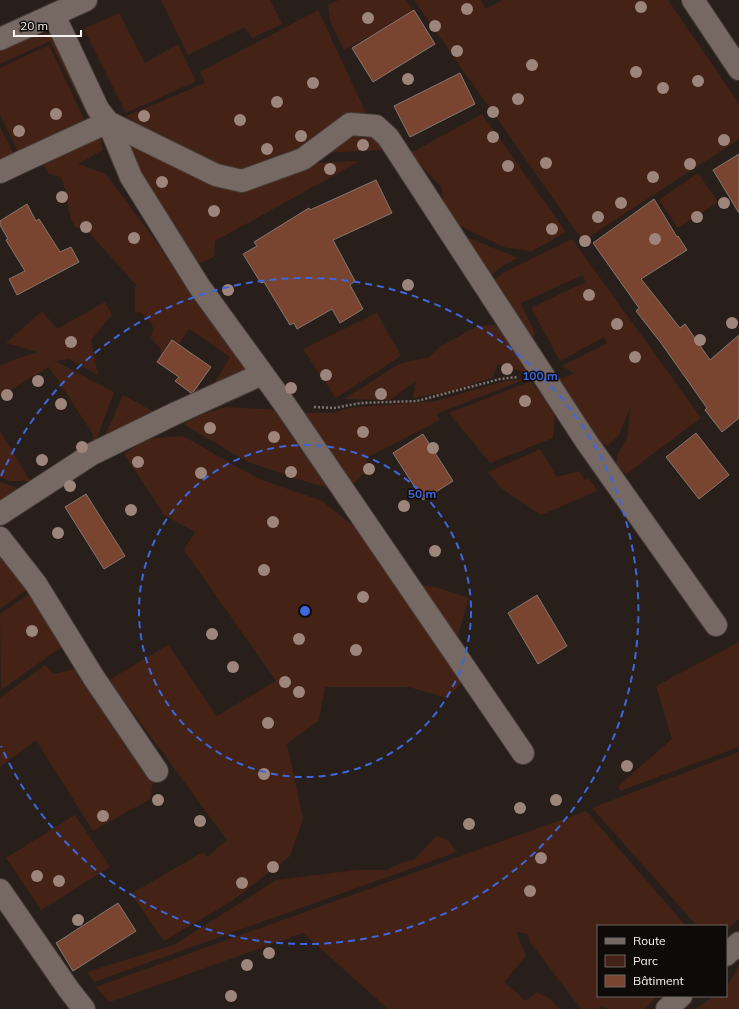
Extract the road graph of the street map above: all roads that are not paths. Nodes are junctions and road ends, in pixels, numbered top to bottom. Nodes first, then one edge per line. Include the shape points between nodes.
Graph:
1 (86, 0) edge
2 (693, 0) edge
3 (54, 15) junction
4 (0, 39) edge
5 (736, 57) edge
6 (108, 122) junction
7 (0, 172) edge
8 (262, 374) junction
9 (0, 514) edge
10 (0, 538) edge
11 (716, 625) dead end
12 (523, 753) dead end
13 (157, 771) dead end
14 (0, 890) edge
15 (739, 943) edge
16 (727, 954) edge
17 (680, 997) edge
18 (84, 1009) edge
19 (667, 1009) edge

1 - 3 street
2 - 5 street
3 - 4 street
3 - 6 street via 98,109
6 - 7 street
6 - 8 street via 131,177 199,286
6 - 11 street via 216,176 242,181 302,159 350,124 376,126 388,137 586,441
8 - 9 street via 92,454
8 - 12 street
10 - 13 street via 36,584 94,678
14 - 18 street
15 - 16 street
17 - 19 street

